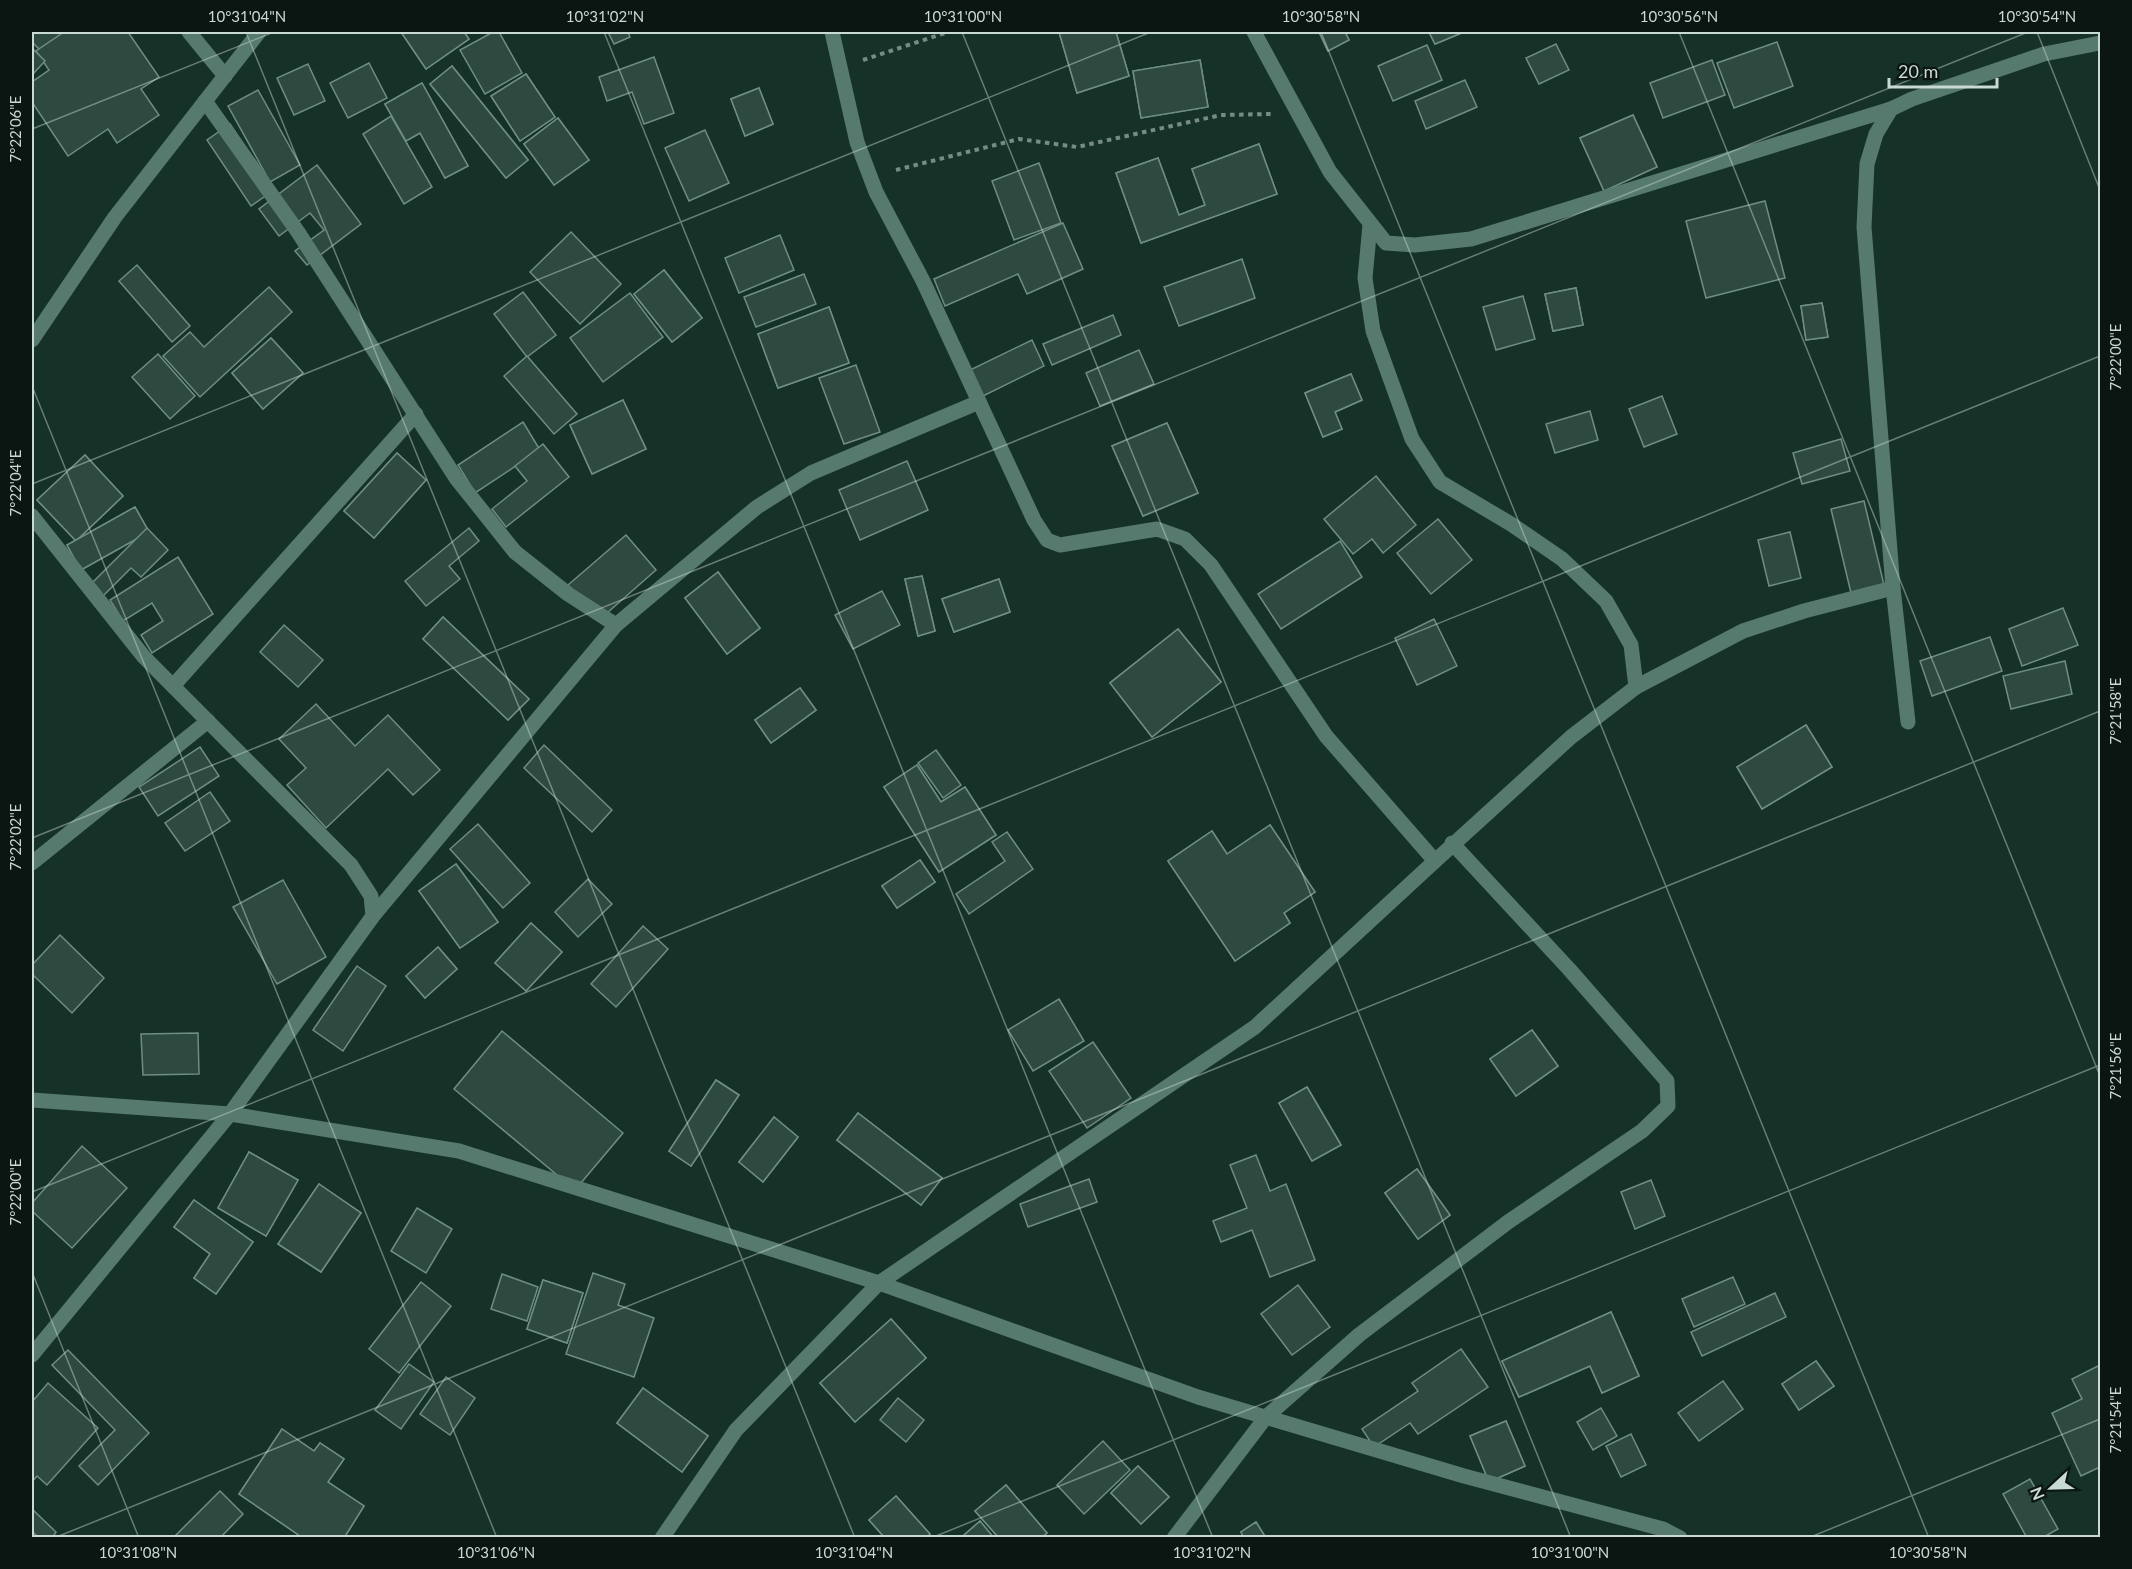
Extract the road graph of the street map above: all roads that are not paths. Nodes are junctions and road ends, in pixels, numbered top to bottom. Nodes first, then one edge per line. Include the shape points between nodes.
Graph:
1 (189, 32) edge
2 (260, 32) edge
3 (832, 32) edge
4 (1254, 32) edge
5 (2100, 43) edge
6 (225, 76) junction
7 (205, 101) junction
8 (1891, 109) junction
9 (1370, 225) junction
10 (32, 340) edge
11 (979, 402) junction
12 (416, 414) junction
13 (32, 516) edge
14 (1893, 588) junction
15 (616, 625) junction
16 (173, 686) junction
17 (1636, 687) junction
18 (208, 721) junction
19 (1908, 722) dead end
20 (1452, 843) junction
21 (1435, 861) junction
22 (32, 863) edge
23 (373, 916) junction
24 (32, 1100) edge
25 (230, 1114) junction
26 (879, 1283) junction
27 (32, 1355) edge
28 (1266, 1417) junction
29 (662, 1538) edge
30 (1174, 1538) edge
31 (1680, 1538) edge

1 - 6 street
2 - 6 street
3 - 11 street via 857,142 870,177
4 - 9 street via 1330,172
5 - 8 street via 2044,54
6 - 7 street
7 - 10 street via 115,217
7 - 12 street via 298,232
8 - 9 street via 1471,239 1415,245 1386,243
8 - 14 street via 1876,134 1867,164 1864,227
9 - 17 street via 1365,278 1373,331 1412,439 1440,482 1562,559 1606,602 1631,645
11 - 15 street via 811,473 757,507
11 - 21 street via 1047,540 1060,544 1157,529 1185,539 1211,565 1326,736
12 - 15 street via 456,478 515,552
12 - 16 street
13 - 16 street via 144,657
14 - 17 street via 1743,631
14 - 19 street
15 - 23 street
16 - 18 street
17 - 20 street via 1571,737
18 - 22 street
18 - 23 street via 351,865 371,896
20 - 21 street
20 - 28 street via 1667,1081 1668,1106 1642,1131 1509,1222 1359,1335
21 - 26 street via 1256,1027
23 - 25 street
24 - 25 street
25 - 26 street via 459,1152
25 - 27 street
26 - 28 street via 1198,1397
26 - 29 street via 736,1430
28 - 30 street
28 - 31 street via 1464,1476 1663,1529

